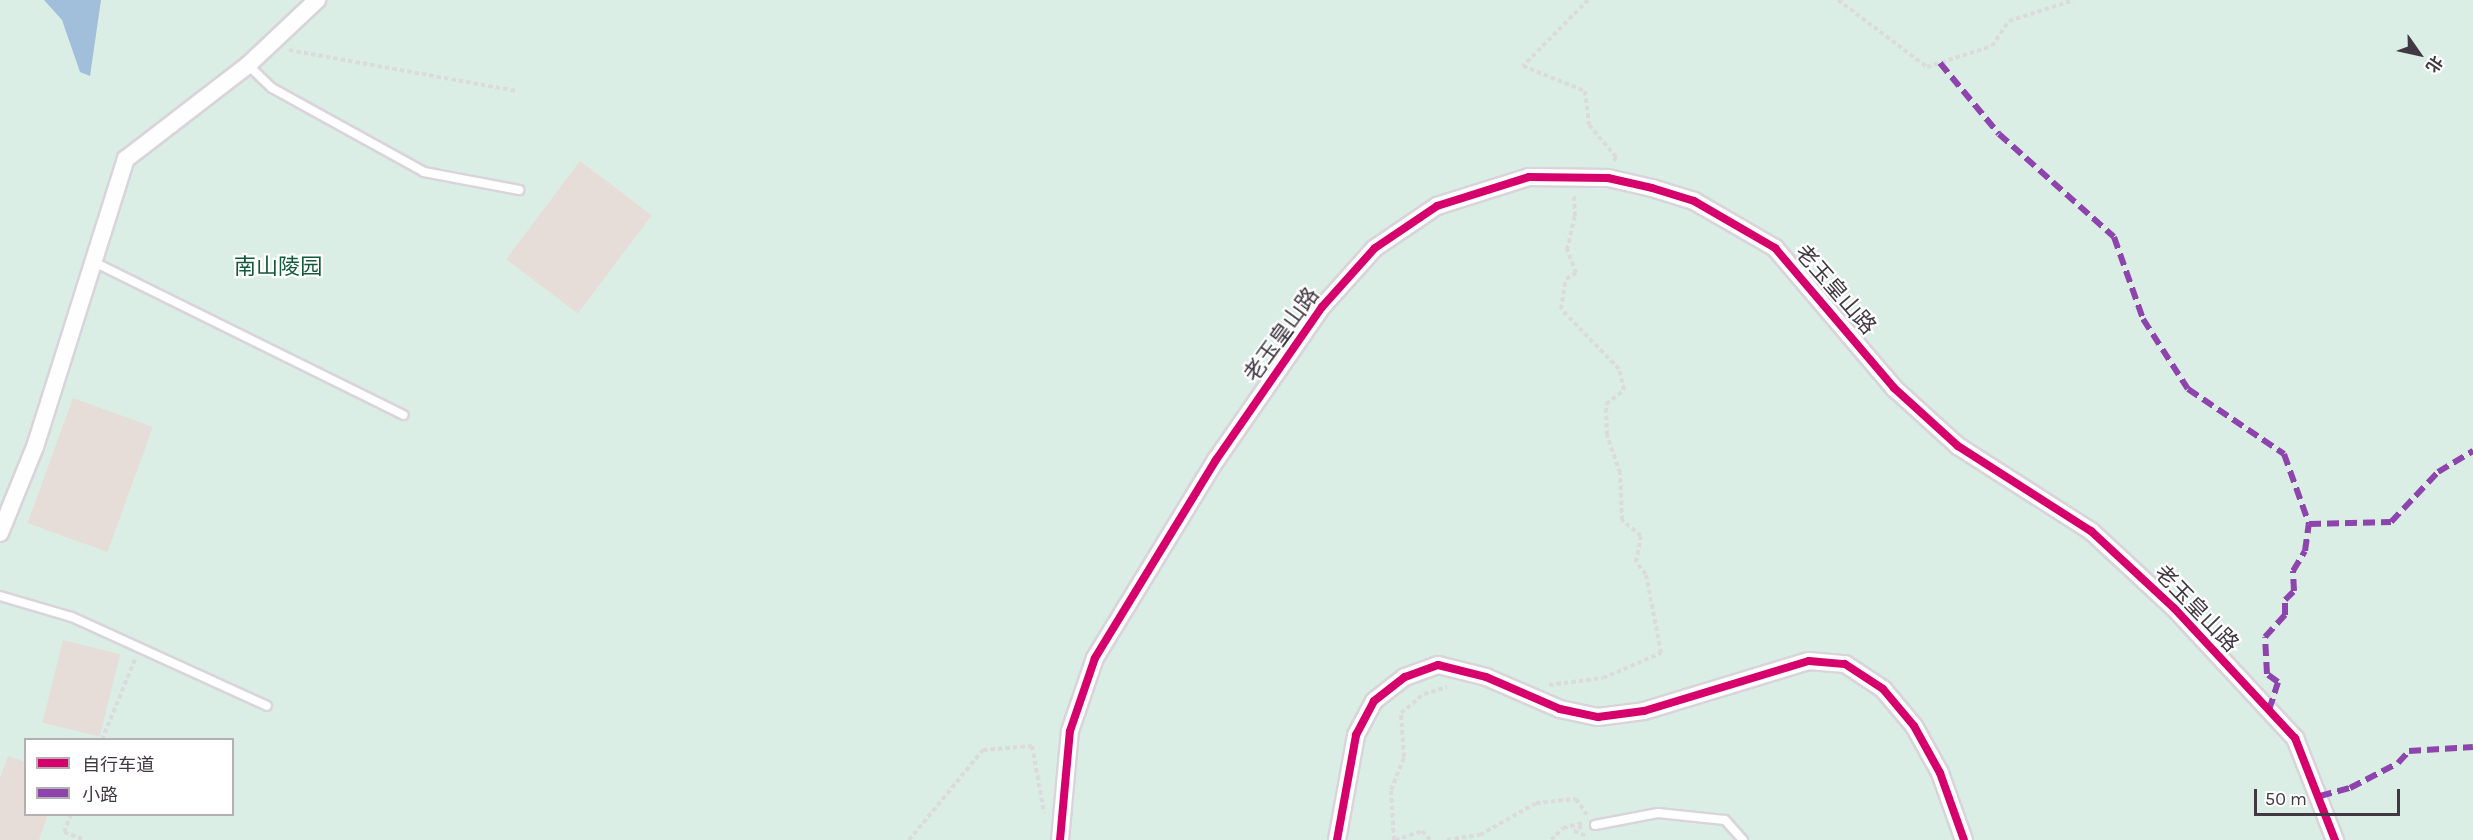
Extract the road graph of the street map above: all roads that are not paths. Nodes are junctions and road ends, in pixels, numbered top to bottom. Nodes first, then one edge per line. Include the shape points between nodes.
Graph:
1 (317, 0) edge
2 (248, 65) junction
3 (519, 190) dead end
4 (96, 264) junction
5 (404, 415) dead end
6 (0, 533) edge
7 (0, 596) edge
8 (267, 706) dead end
9 (1595, 825) road end
10 (1060, 835) edge
11 (1336, 840) edge
12 (1743, 840) edge
13 (1964, 840) edge
14 (2335, 840) edge

1 - 2 street
2 - 3 lane via 272,88 424,172
2 - 4 street via 126,159
4 - 5 lane
4 - 6 street via 35,447
7 - 8 lane via 72,617
9 - 12 lane via 1658,813 1725,820
10 - 14 street, 老玉皇山路 via 1070,731 1095,658 1216,460 1322,307 1375,248 1437,206 1529,177 1608,178 1694,201 1775,248 1894,388 1958,446 2091,531 2174,608 2295,738
11 - 13 street via 1356,735 1374,701 1405,677 1438,665 1529,694 1560,709 1598,717 1655,708 1809,661 1845,664 1883,689 1914,726 1940,773

